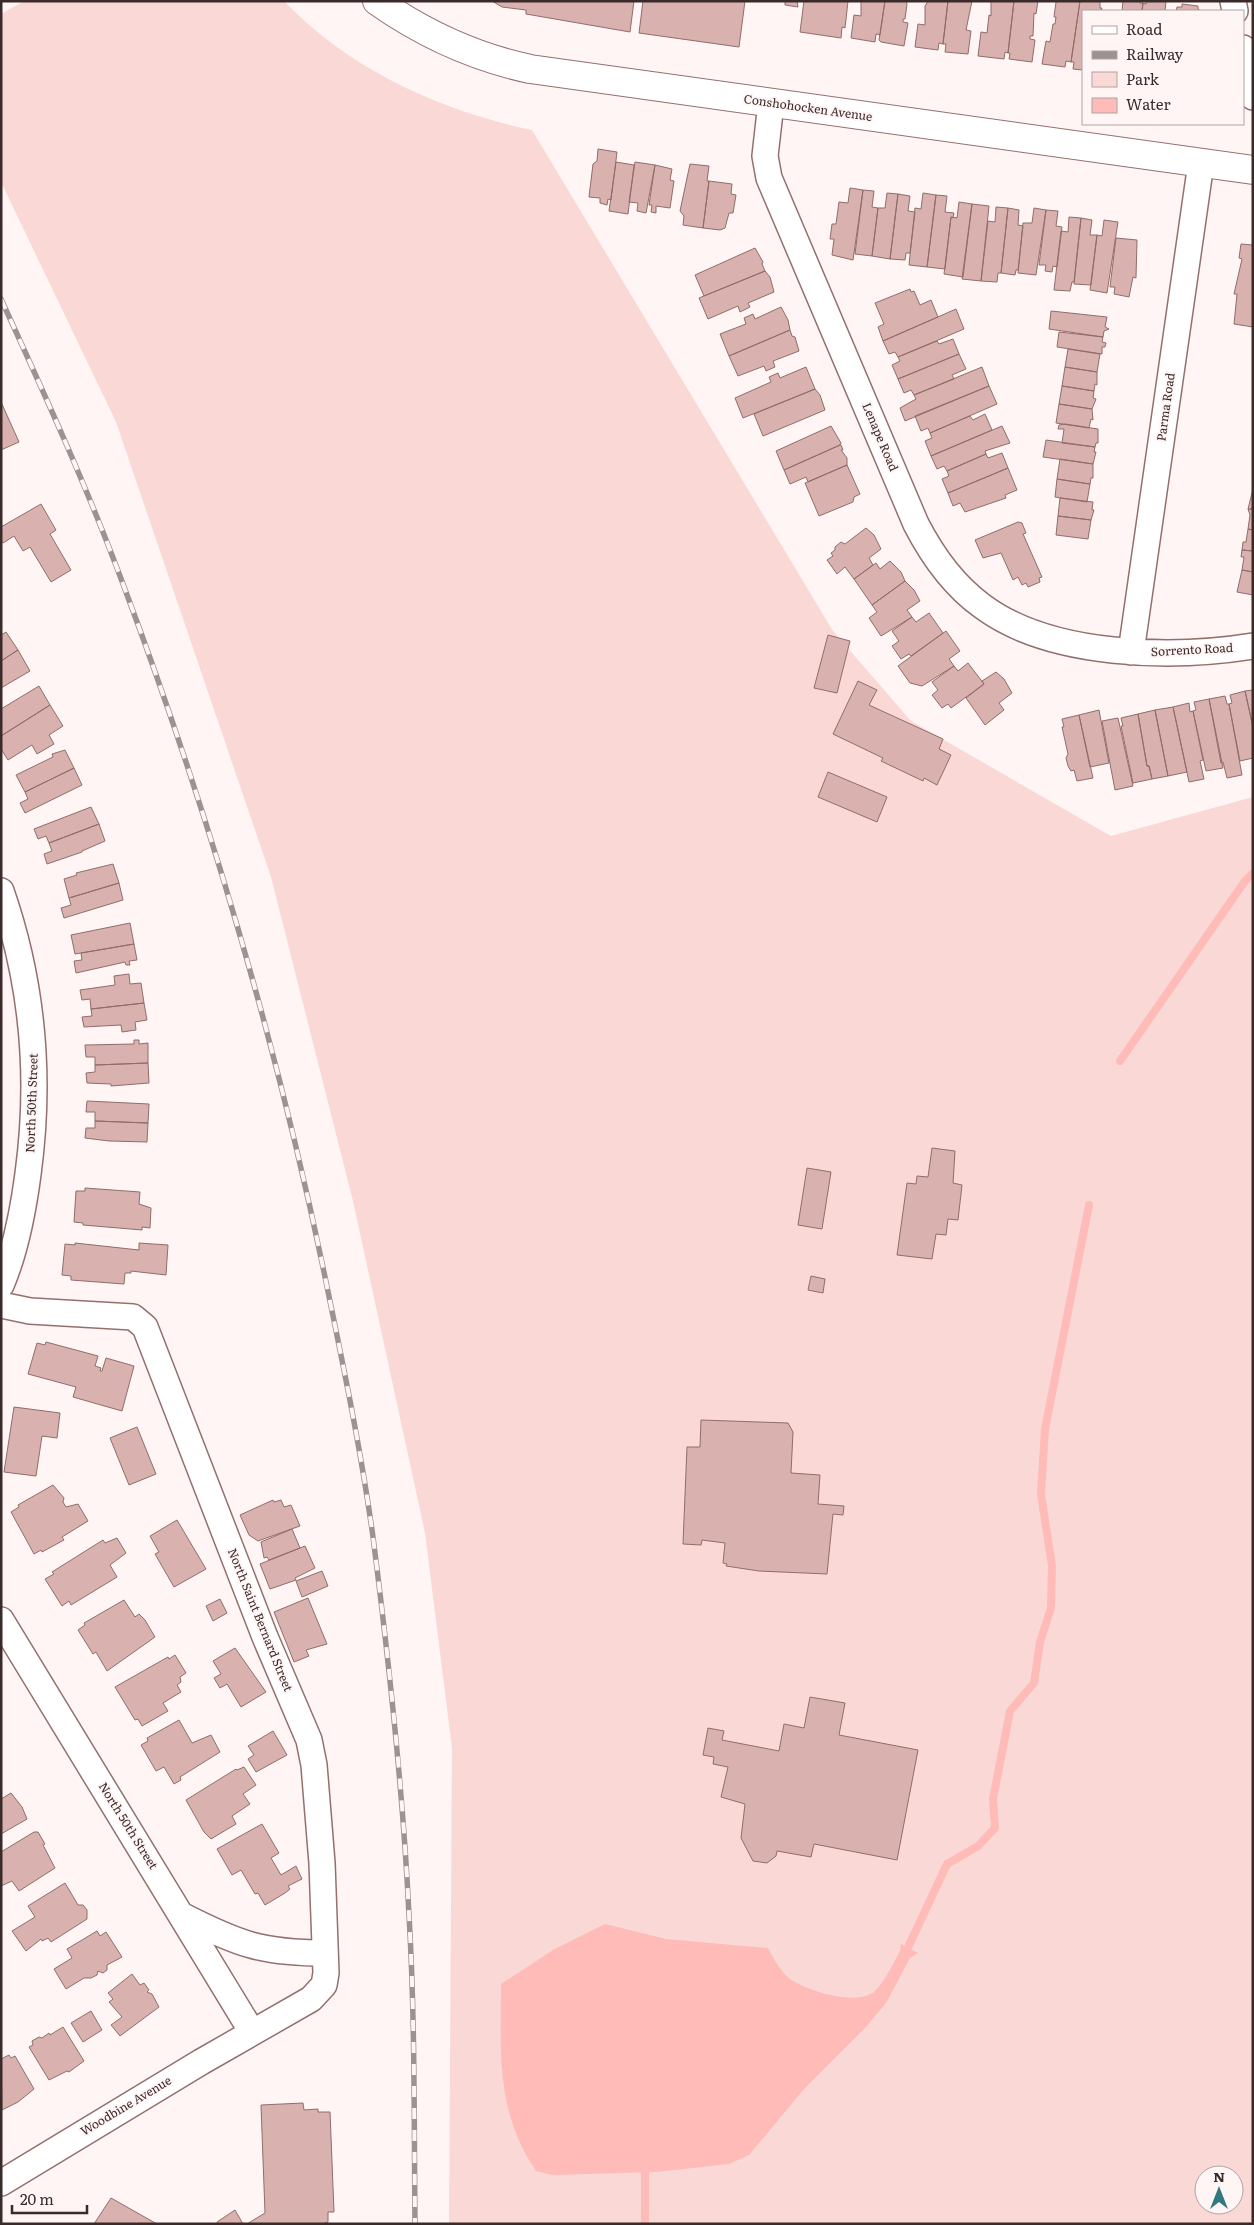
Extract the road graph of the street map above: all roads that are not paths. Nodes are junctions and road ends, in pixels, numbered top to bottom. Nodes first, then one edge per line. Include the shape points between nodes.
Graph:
1 (377, 1) edge
2 (1244, 53) edge
3 (1253, 97) edge
4 (771, 103) junction
5 (1201, 163) junction
6 (1253, 170) edge
7 (1253, 646) edge
8 (1131, 652) junction
9 (1, 890) edge
10 (1, 1285) edge
11 (1, 1305) edge
12 (1, 1620) edge
13 (183, 1916) junction
14 (325, 1953) junction
15 (252, 2032) junction
16 (1, 2183) edge

1 - 4 main road, Conshohocken Avenue via 436,37 509,64 558,74
2 - 3 street
4 - 5 main road, Conshohocken Avenue
4 - 8 street, Lenape Road via 765,156 769,178 916,524 936,557 981,606 1017,626 1052,638
5 - 6 main road, Conshohocken Avenue
5 - 8 street, Parma Road
7 - 8 street, Sorrento Road via 1185,653
9 - 10 street, North 50th Street via 24,976 34,1042 35,1077 25,1197
11 - 14 street, North Saint Bernard Street via 30,1311 133,1317 145,1326 265,1637 309,1740 322,1863
12 - 13 street, North 50th Street
13 - 14 street via 261,1949
13 - 15 street, North 50th Street
14 - 15 street, North Saint Bernard Street via 326,1979 319,1992
15 - 16 street, Woodbine Avenue

